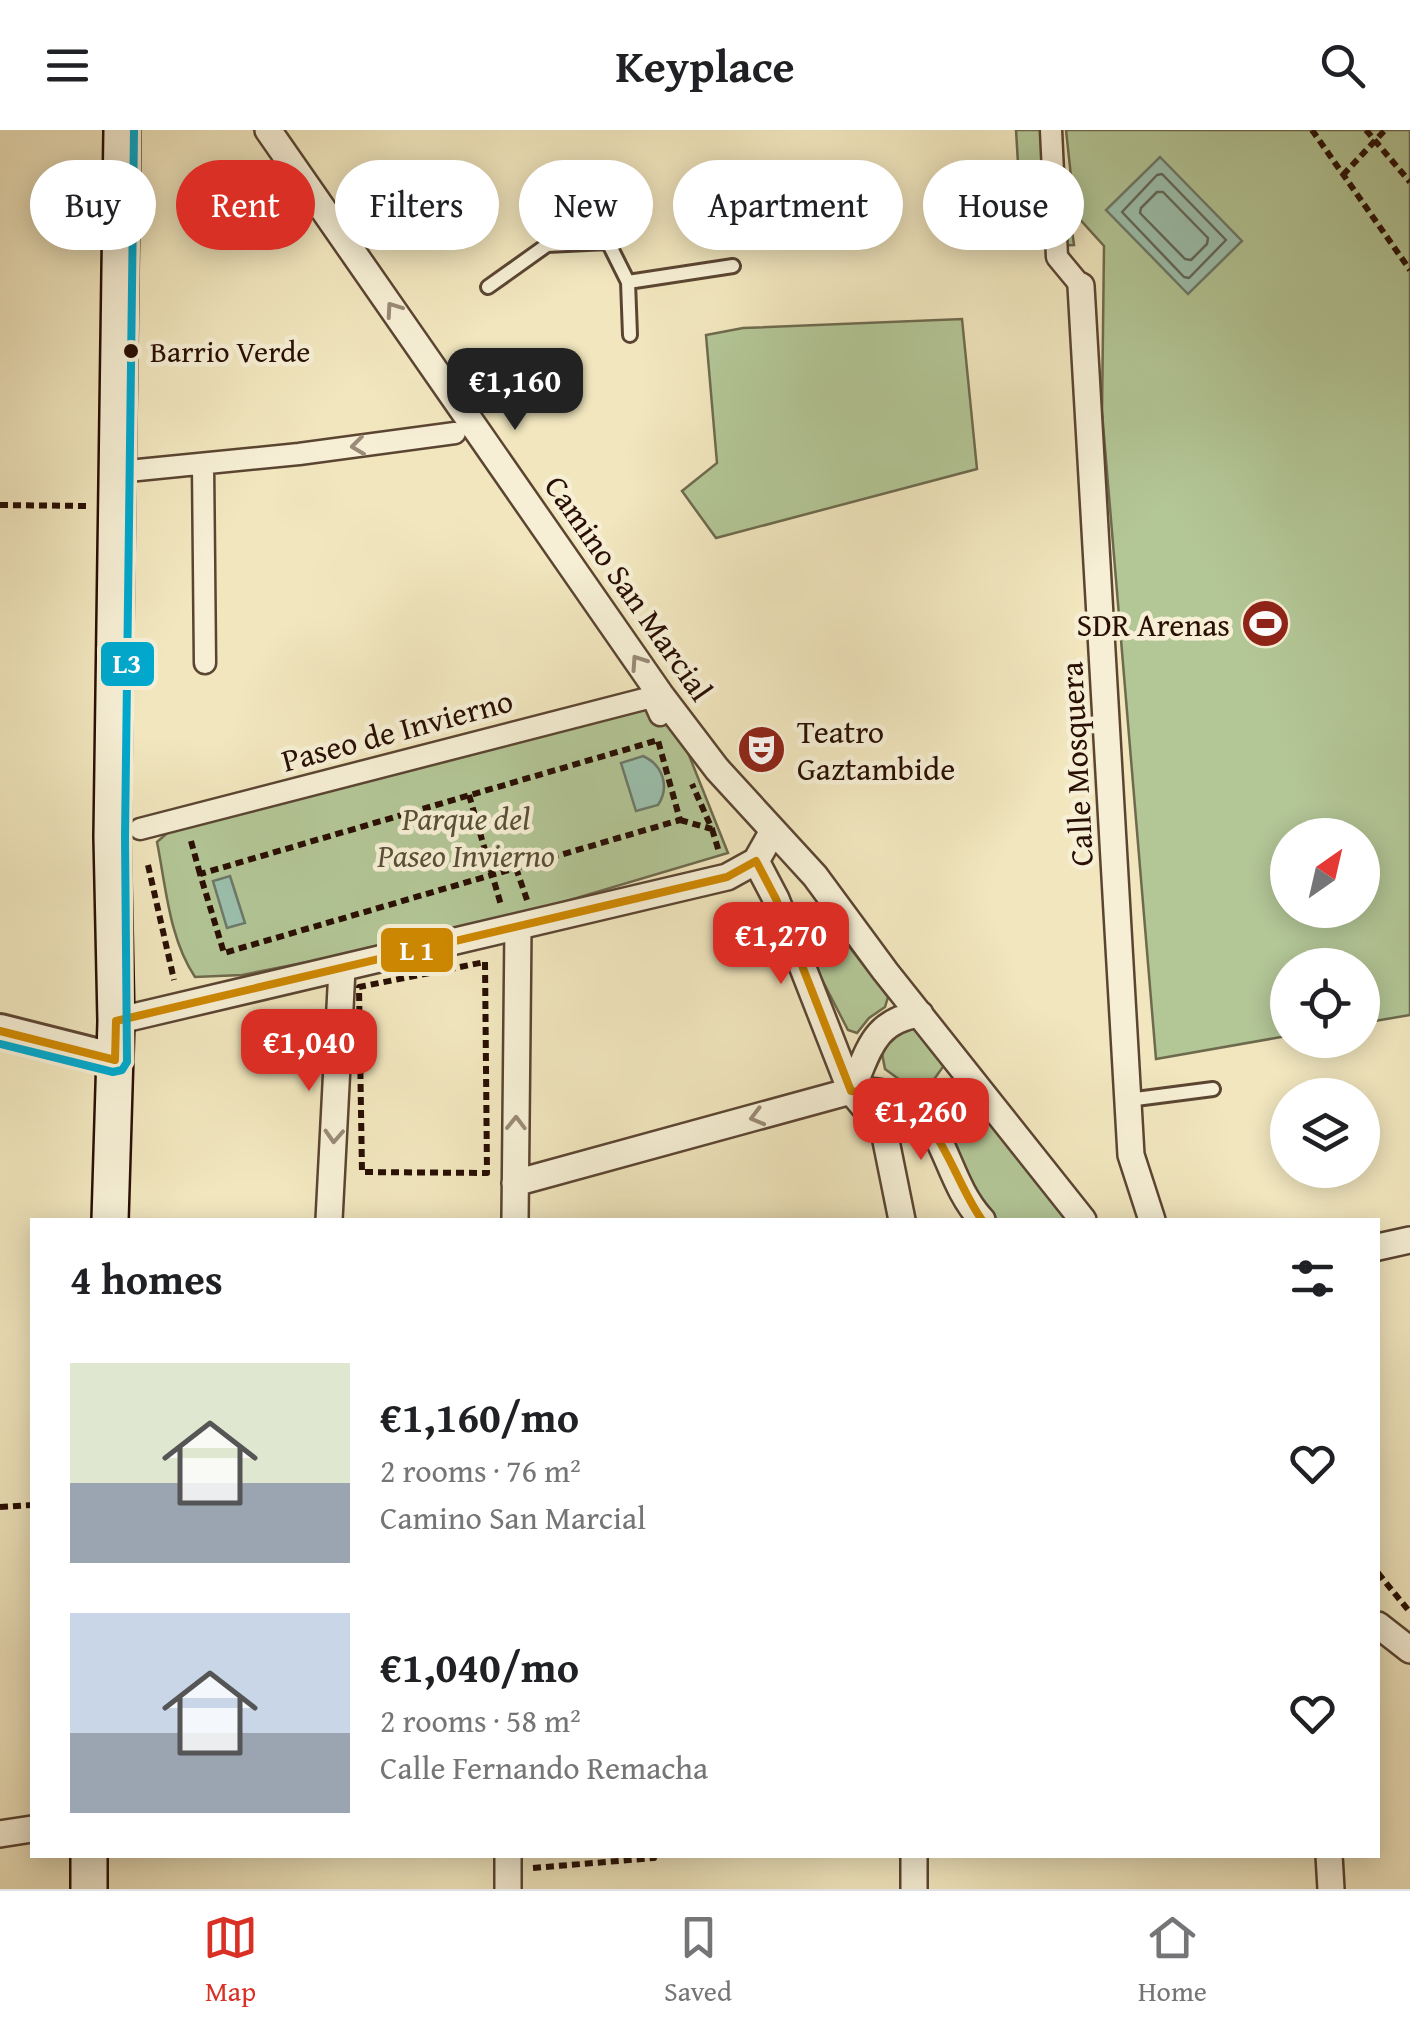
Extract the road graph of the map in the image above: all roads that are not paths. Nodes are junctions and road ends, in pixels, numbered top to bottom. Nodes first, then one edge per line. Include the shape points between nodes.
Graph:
1 (122, 130) edge
2 (268, 130) edge
3 (1051, 130) edge
4 (734, 266) dead end
5 (628, 282) junction
6 (488, 286) dead end
7 (1081, 286) joint
8 (630, 336) dead end
9 (455, 434) dead end
10 (203, 464) junction
11 (118, 472) junction
12 (205, 663) dead end
13 (660, 715) dead end
14 (140, 829) road end
15 (773, 831) junction
16 (756, 861) junction
17 (518, 921) junction
18 (350, 978) junction
19 (920, 1014) junction
20 (116, 1021) junction
21 (0, 1032) edge
22 (115, 1060) junction
23 (1213, 1089) dead end
24 (852, 1092) junction
25 (1128, 1100) junction
26 (513, 1208) edge
27 (110, 1218) edge
28 (330, 1218) edge
29 (902, 1218) edge
30 (980, 1218) edge
31 (1081, 1218) edge
32 (1151, 1218) edge
33 (1410, 1240) edge
34 (1380, 1247) edge
35 (1380, 1627) edge
36 (1410, 1650) edge
37 (30, 1829) edge
38 (0, 1834) edge
39 (88, 1858) edge
40 (508, 1858) edge
41 (914, 1858) edge
42 (1329, 1858) edge
43 (89, 1889) edge
44 (508, 1889) edge
45 (914, 1889) edge
46 (1331, 1889) edge

1 - 11 main road
15 -> 2 street, Camino San Marcial via 660,694 420,338
3 - 7 street, Calle Mosquera via 1057,257
4 - 5 lane
5 - 6 lane via 608,242 547,245
5 - 8 lane
7 - 25 street, Calle Mosquera
9 -> 10 street
10 - 11 street
10 - 12 street
11 - 20 main road
13 - 14 street, Paseo de Invierno via 652,697
15 - 16 street
15 - 19 street, Camino San Marcial
16 - 17 street via 727,877
16 - 24 street
17 - 18 street
26 -> 17 street
18 - 20 street
18 -> 28 street
19 - 24 street via 878,1031
19 - 31 street, Camino San Marcial
20 - 22 main road
21 - 22 street
22 - 27 main road
23 - 25 lane
24 -> 26 street
24 - 29 street via 884,1132
24 - 30 street via 900,1098 925,1116
25 - 32 street, Calle Mosquera via 1131,1156
33 - 34 street
35 - 36 street
37 - 38 street
39 - 43 main road
40 - 44 street
41 - 45 street
42 - 46 street

